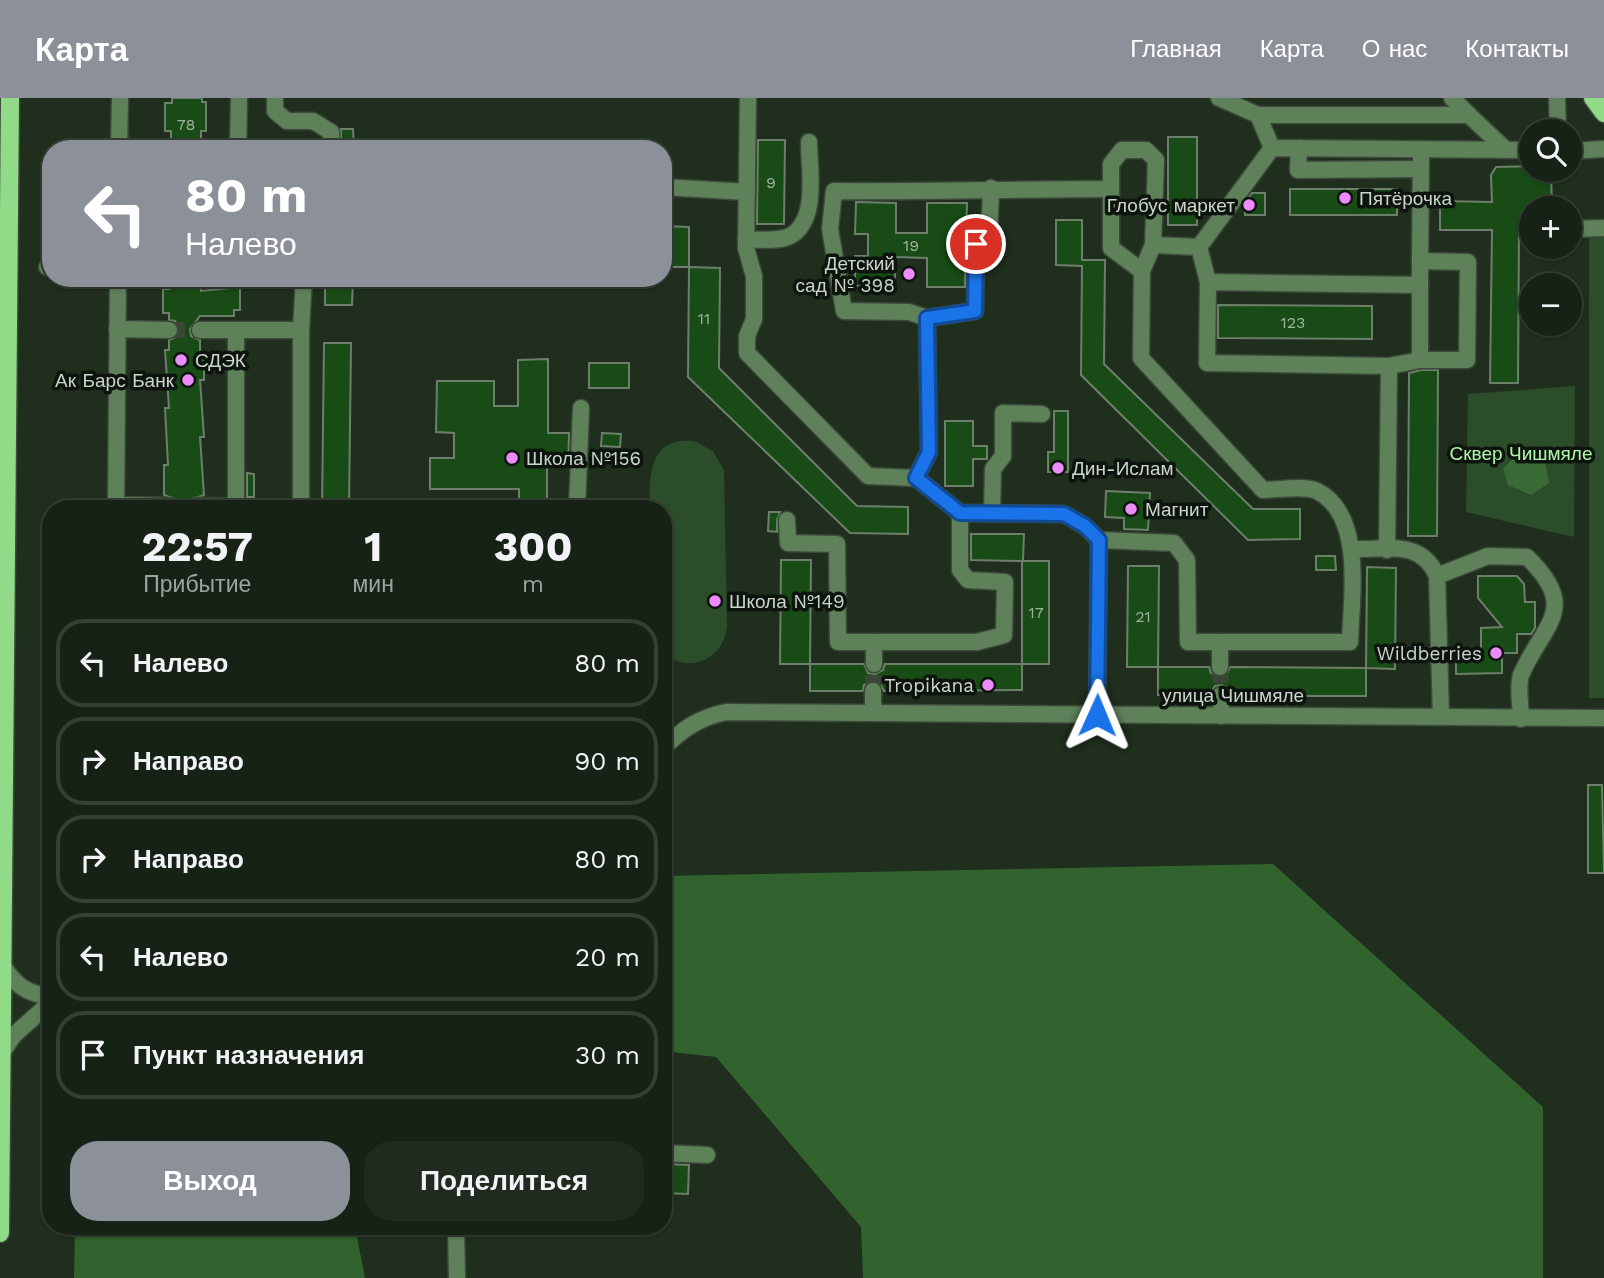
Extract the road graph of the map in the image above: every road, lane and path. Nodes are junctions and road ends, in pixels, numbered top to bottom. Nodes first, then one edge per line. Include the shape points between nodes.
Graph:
1 (10, 98) edge
2 (120, 98) edge
3 (239, 98) edge
4 (275, 98) edge
5 (748, 98) edge
6 (1219, 98) edge
7 (1452, 98) edge
8 (1557, 98) edge
9 (1592, 98) edge
10 (1604, 113) edge
11 (1258, 115) junction
12 (1469, 115) junction
13 (1558, 119) edge
14 (119, 140) edge
15 (238, 140) edge
16 (331, 140) edge
17 (809, 142) dead end
18 (1272, 148) junction
19 (1299, 148) junction
20 (1421, 149) junction
21 (1604, 149) edge
22 (1506, 150) junction
23 (1519, 150) edge
24 (1582, 150) edge
25 (1420, 169) junction
26 (672, 188) edge
27 (991, 188) junction
28 (1111, 188) junction
29 (747, 192) junction
30 (1604, 228) edge
31 (1582, 229) edge
32 (746, 240) junction
33 (1153, 245) junction
34 (1199, 247) junction
35 (1420, 261) junction
36 (1142, 271) junction
37 (1208, 282) junction
38 (1420, 285) junction
39 (118, 287) edge
40 (303, 287) edge
41 (927, 318) junction
42 (117, 329) junction
43 (169, 330) tunnel mouth
44 (200, 330) tunnel mouth
45 (301, 330) junction
46 (236, 331) junction
47 (1420, 360) junction
48 (1389, 366) junction
49 (582, 408) dead end
50 (1042, 414) dead end
51 (916, 478) junction
52 (116, 500) edge
53 (236, 500) edge
54 (301, 500) edge
55 (577, 500) edge
56 (960, 513) junction
57 (992, 514) junction
58 (787, 520) dead end
59 (1099, 540) junction
60 (1353, 549) junction
61 (1387, 550) junction
62 (1437, 576) junction
63 (874, 642) junction
64 (1220, 642) junction
65 (874, 664) tunnel mouth
66 (1220, 667) tunnel mouth
67 (873, 691) tunnel mouth
68 (1220, 695) tunnel mouth
69 (873, 713) junction
70 (1097, 715) junction
71 (1221, 716) junction
72 (1441, 717) junction
73 (1604, 718) edge
74 (1521, 719) junction
75 (672, 739) edge
76 (2, 964) junction
77 (42, 995) edge
78 (42, 1010) edge
79 (1, 1054) edge
80 (672, 1153) edge
81 (707, 1155) dead end
82 (0, 1233) edge
83 (456, 1235) edge
84 (457, 1278) edge

1 - 76 main road
2 - 14 street
3 - 15 street
4 - 16 street via 275,111 287,121 313,121 331,132
5 - 29 street
6 - 11 street
7 - 12 street
8 - 13 street
9 - 10 main road
11 - 12 street
11 - 18 street
12 - 22 street
17 - 32 street via 805,223 782,239
18 - 19 street
18 - 34 street
19 - 20 street
19 - 25 street via 1298,170
20 - 22 street
20 - 25 street
21 - 24 street
22 - 23 street
25 - 35 street
26 - 29 street
27 - 28 street
27 - 41 street via 989,240 976,244 975,311
27 - 41 street via 834,191 830,229 845,311 909,312
28 - 33 street via 1111,164 1122,149 1146,150 1156,160
28 - 36 street via 1111,248
29 - 32 street
30 - 31 street
32 - 51 street via 754,276 754,319 747,353 867,477
33 - 34 street
33 - 36 street
34 - 37 street
35 - 38 street
35 - 47 street via 1468,262 1468,274 1467,360
36 - 60 street via 1141,358 1263,490 1315,490 1335,506
37 - 38 street
37 - 48 street via 1206,363
38 - 47 street
39 - 42 street
40 - 45 street
41 - 51 street via 929,452
42 - 43 street
42 - 52 street
44 - 46 street
45 - 46 street
45 - 54 street
46 - 53 street
47 - 48 street
48 - 61 street
49 - 55 street
50 - 57 street via 1003,414 1003,456 993,469
51 - 56 street
56 - 57 street
56 - 63 street via 960,570 968,580 1005,582 1004,635 977,642
57 - 59 street via 1064,514
58 - 63 street via 788,543 837,544 838,642
59 - 64 street via 1174,543 1187,560 1188,642
59 - 70 street
60 - 61 street
60 - 64 street via 1349,642
61 - 62 street via 1414,550 1430,560
62 - 72 street
62 - 74 street via 1488,556 1527,557 1547,576 1555,602 1552,624 1520,678
63 - 65 street
64 - 66 street
67 - 69 street
68 - 71 street
69 - 70 street, улица Чишмяле
69 - 75 street, улица Чишмяле via 726,712 705,716
70 - 71 street, улица Чишмяле
71 - 72 street, улица Чишмяле
72 - 74 street, улица Чишмяле
73 - 74 street, улица Чишмяле
76 - 77 street via 11,980
76 - 79 main road
78 - 79 street
79 - 82 main road
80 - 81 street
83 - 84 street

